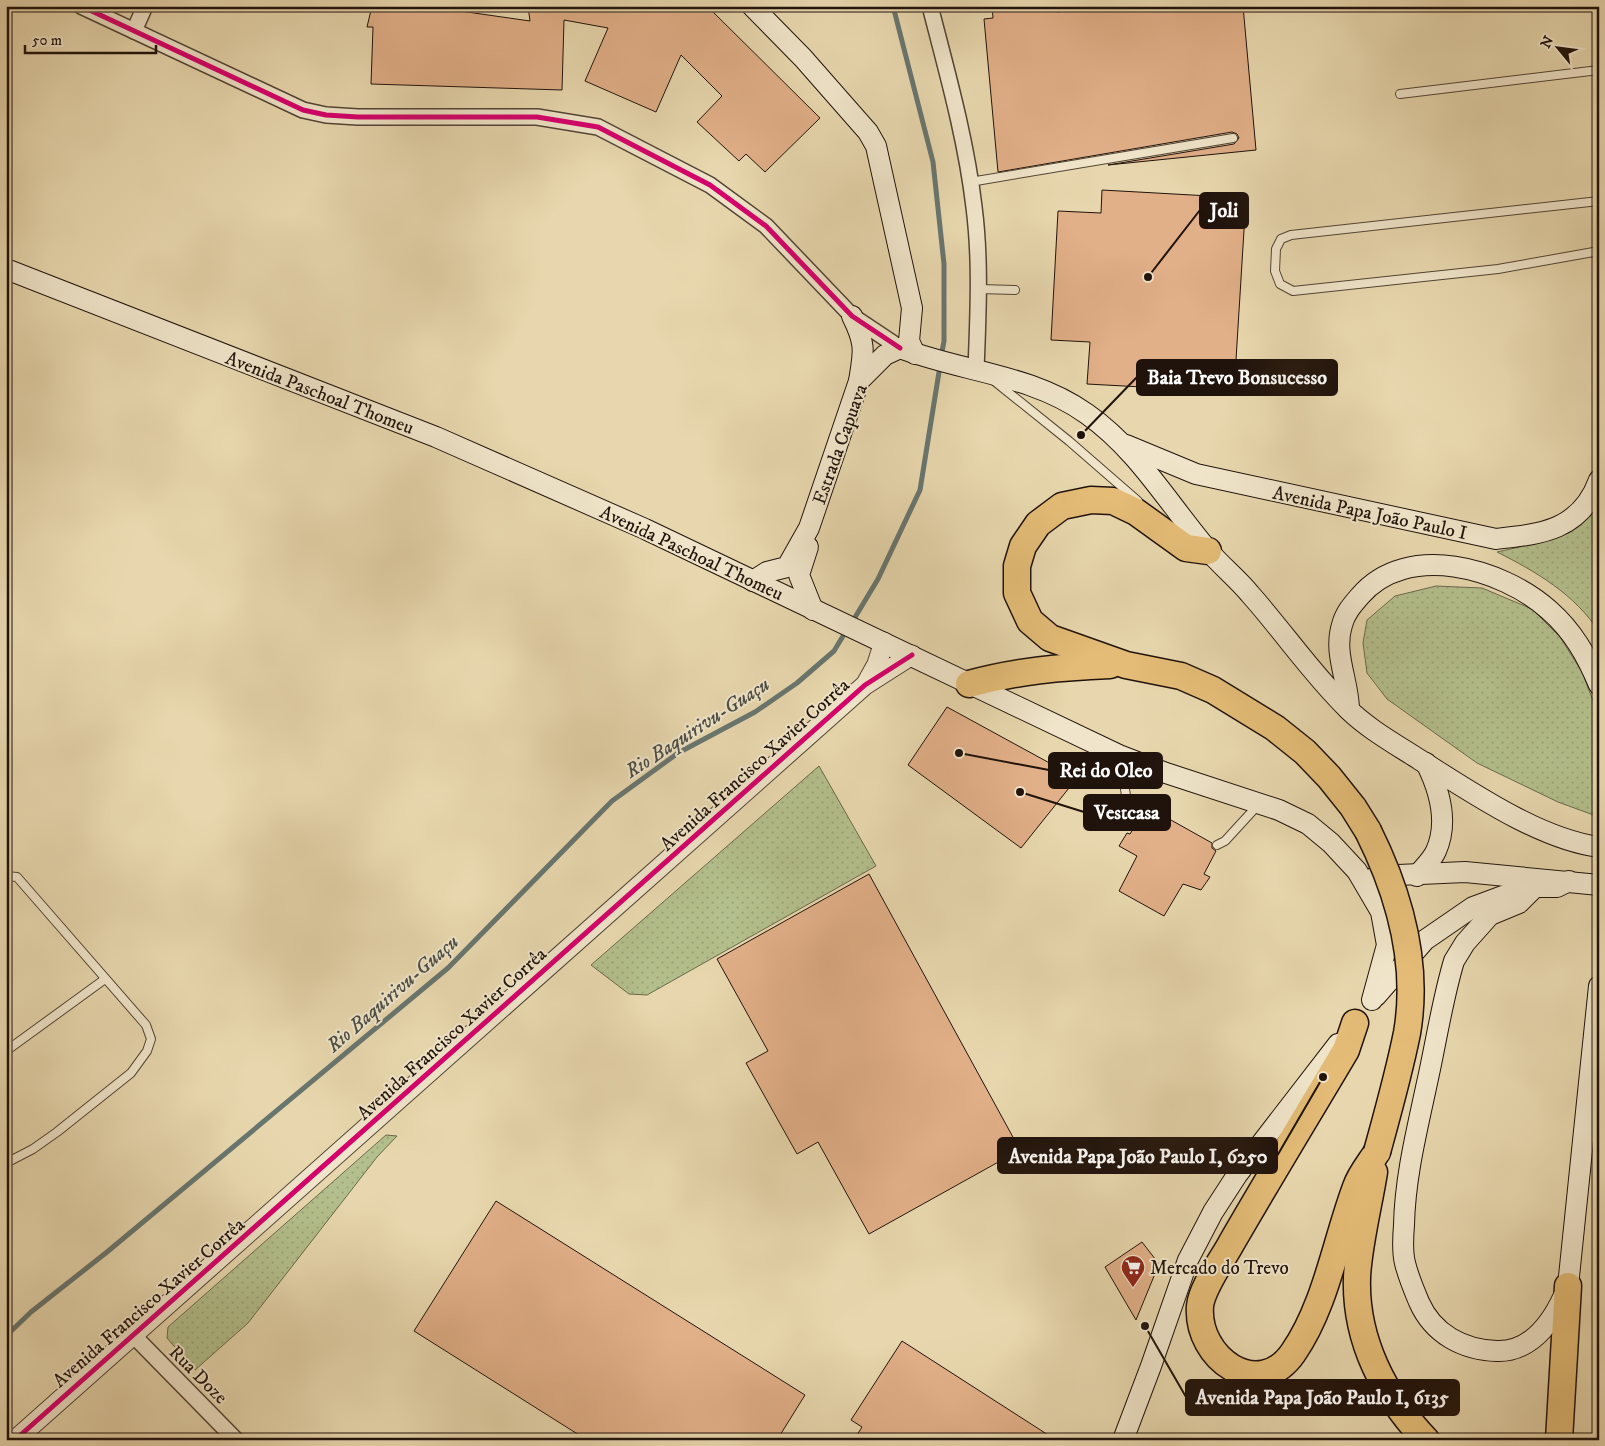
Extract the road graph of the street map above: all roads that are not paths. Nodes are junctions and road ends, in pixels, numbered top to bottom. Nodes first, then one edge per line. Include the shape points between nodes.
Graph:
1 (81, 6) edge
2 (145, 6) edge
3 (930, 6) edge
4 (758, 9) edge
5 (134, 31) junction
6 (1599, 70) edge
7 (1400, 94) dead end
8 (1233, 138) dead end
9 (970, 182) junction
10 (1599, 201) edge
11 (1599, 250) edge
12 (6, 269) edge
13 (979, 289) junction
14 (1015, 290) dead end
15 (852, 316) junction
16 (912, 353) junction
17 (980, 371) junction
18 (859, 381) junction
19 (1124, 444) junction
20 (1599, 480) edge
21 (1148, 509) dead end
22 (809, 528) junction
23 (1186, 536) dead end
24 (1208, 551) junction
25 (753, 581) junction
26 (818, 612) junction
27 (884, 642) junction
28 (912, 655) junction
29 (1126, 665) junction
30 (969, 684) junction
31 (1599, 685) edge
32 (865, 686) junction
33 (1349, 710) junction
34 (1119, 755) junction
35 (1426, 763) junction
36 (1260, 803) junction
37 (1141, 814) dead end
38 (1217, 845) dead end
39 (1599, 847) edge
40 (1357, 871) junction
41 (6, 876) edge
42 (1417, 876) junction
43 (1569, 881) junction
44 (1599, 885) edge
45 (1534, 887) junction
46 (105, 979) junction
47 (1599, 986) edge
48 (1372, 1000) junction
49 (1355, 1023) junction
50 (6, 1052) edge
51 (1377, 1152) junction
52 (6, 1163) edge
53 (1568, 1286) junction
54 (134, 1336) junction
55 (15, 1440) edge
56 (236, 1440) edge
57 (1123, 1440) edge
58 (1426, 1440) edge
59 (1559, 1440) edge

1 - 5 street
2 - 5 street
3 - 9 street via 960,125
4 - 16 main road via 868,132 876,146 912,308 909,341
5 - 15 street via 281,101 326,115 537,118 598,127 710,185 766,226
6 - 7 lane
8 - 9 lane
9 - 13 street
10 - 11 lane via 1290,235 1281,239 1276,249 1275,271 1280,284 1293,291 1498,269
12 - 25 main road, Avenida Paschoal Thomeu via 436,437 645,529
13 - 14 lane
13 - 17 street
15 - 16 street
15 - 18 main road via 862,337
16 - 17 main road
16 - 18 main road, Estrada Capuava via 885,355
17 - 19 main road via 1002,375 1067,401
17 - 21 lane
18 - 22 main road, Estrada Capuava
19 - 20 main road, Avenida Papa João Paulo I via 1196,474 1496,539 1540,534 1570,521 1594,494
19 - 24 main road
22 - 25 main road, Estrada Capuava via 787,567 767,572
22 - 26 main road, Estrada Capuava via 810,542 799,575
23 - 24 lane
24 - 29 highway via 1186,548 1136,512 1114,501 1091,500 1062,506 1038,524 1023,546 1017,566 1017,592 1030,621 1050,638
24 - 33 main road via 1249,592
25 - 26 main road, Avenida Paschoal Thomeu
26 - 27 main road, Avenida Paschoal Thomeu
27 - 28 main road, Avenida Paschoal Thomeu
27 - 32 street, Avenida Francisco Xavier Corrêa
28 - 30 main road, Avenida Paschoal Thomeu
28 - 32 street, Avenida Francisco Xavier Corrêa
29 - 30 highway via 1050,668 1005,674
29 - 51 highway, bridge via 1181,676 1212,690 1275,728 1330,777 1368,831 1394,890 1408,948 1407,1032
30 - 34 main road, Avenida Paschoal Thomeu
31 - 33 main road via 1575,638 1550,610 1526,592 1471,571 1444,566 1414,566 1388,574 1368,586 1342,623 1340,664 1349,692
32 - 54 street, Avenida Francisco Xavier Corrêa
33 - 35 main road
34 - 36 main road, Avenida Paschoal Thomeu
34 - 37 lane via 1127,802
35 - 39 main road via 1536,826 1575,843
35 - 42 main road via 1440,799 1441,836 1436,852
36 - 38 lane via 1226,841
36 - 40 main road, Avenida Paschoal Thomeu via 1308,824
40 - 42 main road via 1381,876
40 - 48 main road via 1381,912 1386,935 1385,958
41 - 46 lane via 17,877
42 - 43 main road via 1465,872
43 - 44 main road
43 - 45 main road via 1557,887
45 - 48 main road via 1473,907 1425,940
45 - 53 main road via 1519,903 1490,915 1471,935 1454,961 1405,1192 1404,1261 1423,1312 1434,1326 1455,1341 1480,1351 1503,1351 1538,1335 1561,1305
46 - 50 lane
46 - 52 lane via 149,1030 151,1039 147,1050 131,1073 33,1148
47 - 53 main road
48 - 49 main road
49 - 51 highway via 1346,1050 1216,1271 1200,1304 1201,1327 1218,1359 1235,1370 1254,1374 1272,1371 1292,1355 1306,1333 1324,1286 1356,1185
49 - 57 main road via 1212,1212 1188,1260
51 - 58 highway via 1357,1277 1359,1312 1374,1365 1392,1400
53 - 59 highway
54 - 55 street, Avenida Francisco Xavier Corrêa
54 - 56 street, Rua Doze

